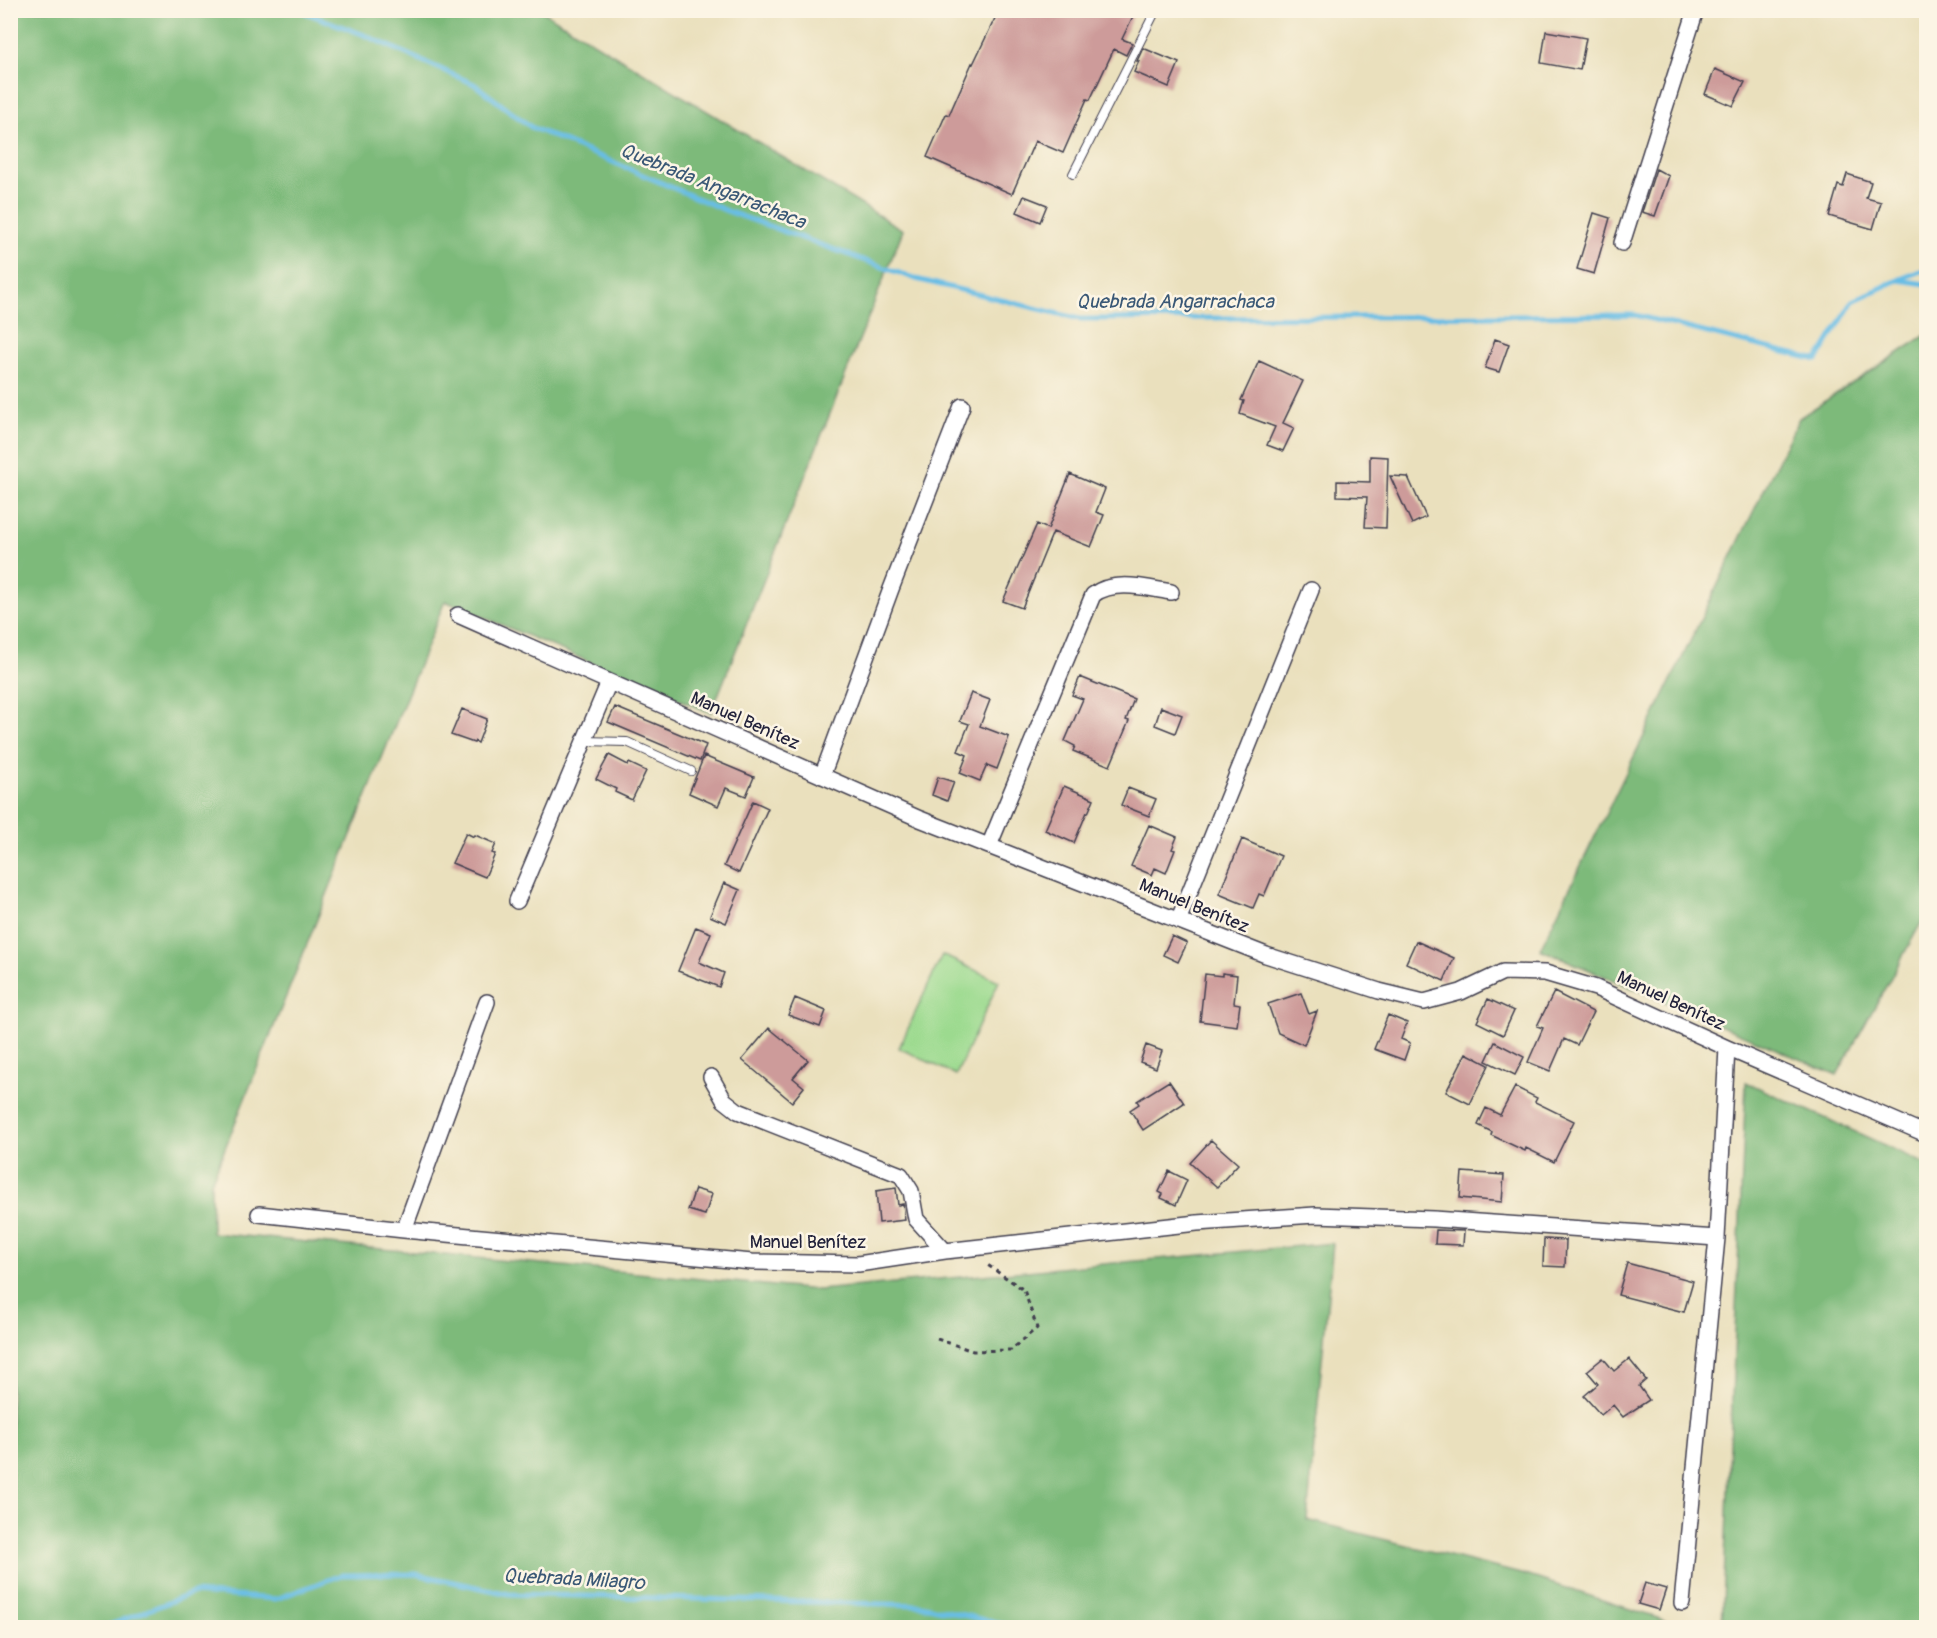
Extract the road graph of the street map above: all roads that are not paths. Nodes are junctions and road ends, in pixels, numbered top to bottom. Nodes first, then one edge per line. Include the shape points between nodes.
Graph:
1 (1156, 10) edge
2 (1696, 10) edge
3 (1073, 174) dead end
4 (1622, 243) dead end
5 (962, 406) dead end
6 (1311, 590) dead end
7 (1171, 592) dead end
8 (458, 615) dead end
9 (609, 682) junction
10 (583, 741) junction
11 (691, 771) dead end
12 (822, 776) junction
13 (989, 846) junction
14 (518, 901) dead end
15 (1178, 921) junction
16 (487, 1002) dead end
17 (1727, 1048) junction
18 (711, 1077) dead end
19 (1926, 1134) edge
20 (259, 1214) dead end
21 (404, 1230) junction
22 (1717, 1238) junction
23 (945, 1251) junction
24 (1682, 1603) dead end

1 - 3 lane
2 - 4 street
5 - 12 street
6 - 15 street
7 - 13 street via 1113,586 1093,596
8 - 9 street, Manuel Benítez
9 - 10 street
9 - 12 street, Manuel Benítez
10 - 11 lane via 627,742
10 - 14 street
12 - 13 street, Manuel Benítez
13 - 15 street, Manuel Benítez
15 - 17 street, Manuel Benítez via 1266,955 1379,992 1424,1002 1461,992 1503,972 1545,973 1596,988
16 - 21 street
17 - 19 street, Manuel Benítez
17 - 22 street
18 - 23 street via 724,1100 738,1111 901,1175 911,1191 916,1219
20 - 21 street, Manuel Benítez
21 - 23 street, Manuel Benítez via 752,1262 858,1264
22 - 23 street, Manuel Benítez via 1314,1215 1197,1223
22 - 24 street

